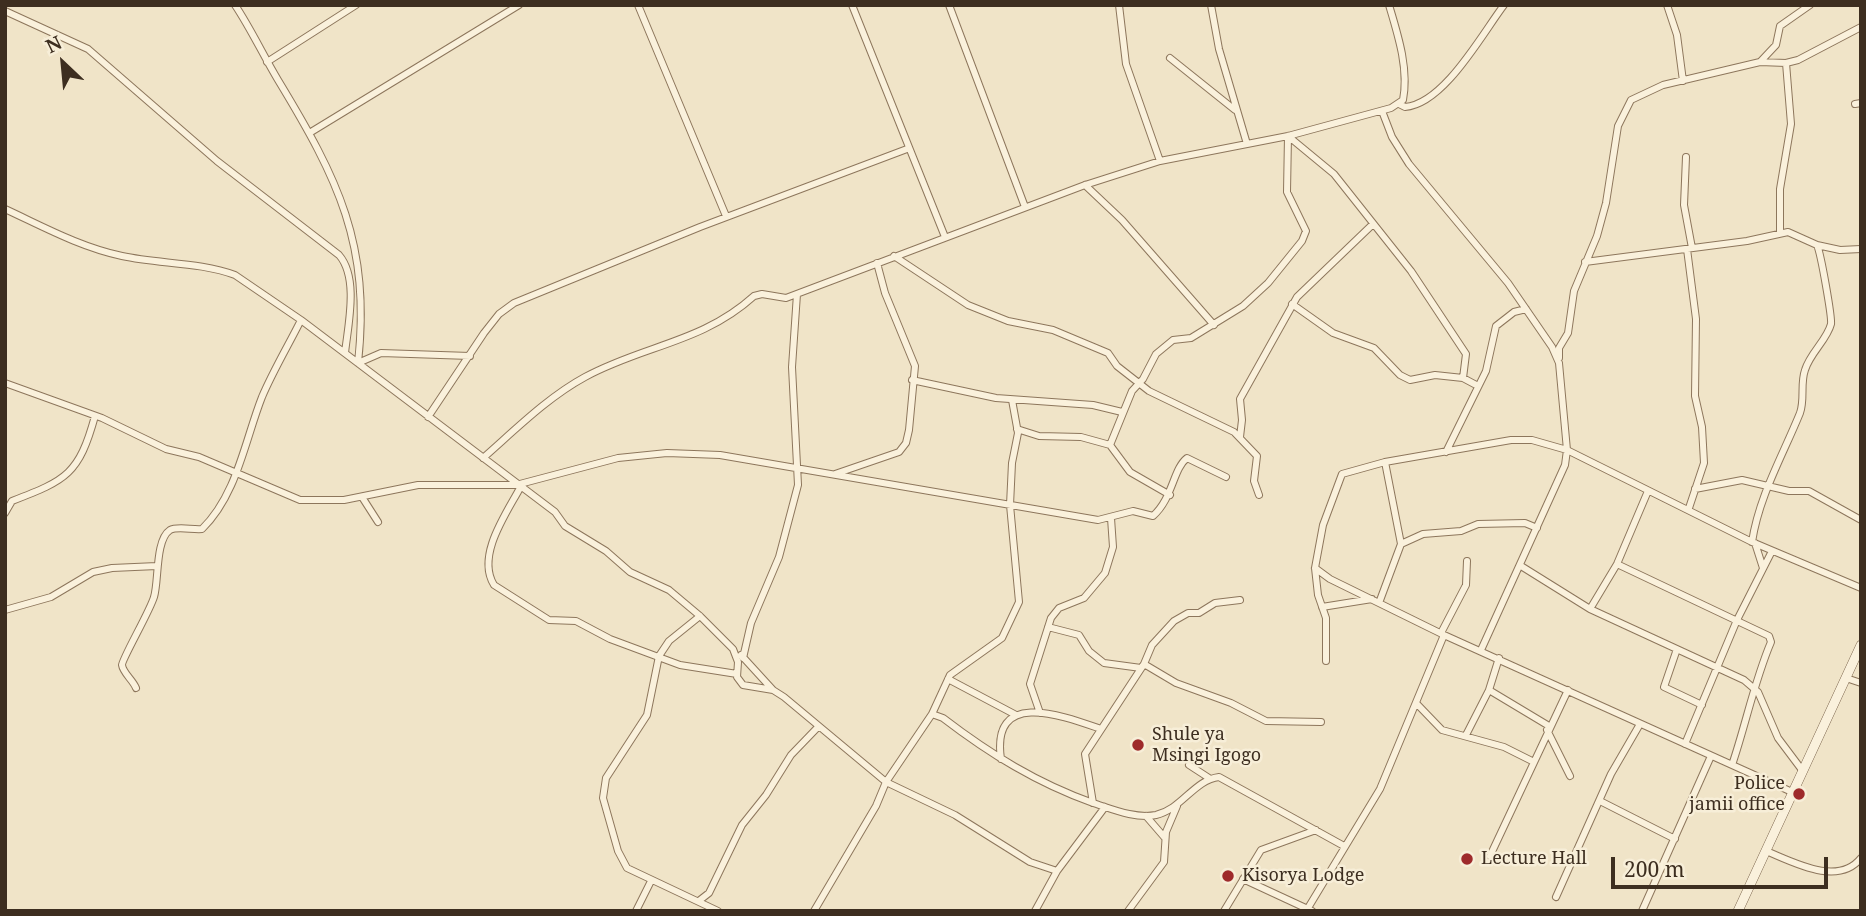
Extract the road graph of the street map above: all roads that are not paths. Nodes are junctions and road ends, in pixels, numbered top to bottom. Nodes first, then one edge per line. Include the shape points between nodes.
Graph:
1 (235, 5) edge
2 (356, 5) edge
3 (519, 5) edge
4 (638, 5) edge
5 (852, 5) edge
6 (949, 5) edge
7 (1119, 5) edge
8 (1211, 5) edge
9 (1389, 5) edge
10 (1504, 5) edge
11 (1667, 5) edge
12 (1810, 5) edge
13 (5, 11) edge
14 (1861, 27) edge
15 (1170, 58) dead end
16 (267, 62) junction
17 (1760, 62) junction
18 (1786, 63) junction
19 (1683, 81) junction
20 (1399, 104) junction
21 (1236, 111) junction
22 (1382, 111) junction
23 (311, 132) junction
24 (1288, 136) junction
25 (1247, 144) junction
26 (907, 149) junction
27 (1686, 158) dead end
28 (1160, 161) junction
29 (1085, 185) junction
30 (1025, 207) junction
31 (5, 209) edge
32 (726, 216) junction
33 (1372, 225) junction
34 (1780, 232) junction
35 (945, 237) junction
36 (1817, 245) junction
37 (1689, 249) junction
38 (1861, 249) edge
39 (894, 256) junction
40 (1585, 262) junction
41 (877, 263) junction
42 (797, 294) junction
43 (1293, 304) junction
44 (1526, 309) junction
45 (301, 320) junction
46 (1214, 325) junction
47 (345, 353) junction
48 (470, 356) junction
49 (358, 363) junction
50 (1559, 363) junction
51 (1463, 378) junction
52 (912, 380) junction
53 (5, 383) edge
54 (1139, 384) junction
55 (1478, 386) junction
56 (1012, 400) junction
57 (1122, 412) junction
58 (95, 416) junction
59 (428, 417) junction
60 (1017, 429) junction
61 (1240, 437) junction
62 (1110, 445) junction
63 (1567, 450) junction
64 (1446, 452) junction
65 (483, 458) junction
66 (1385, 462) junction
67 (799, 470) junction
68 (237, 472) junction
69 (832, 475) junction
70 (1226, 477) dead end
71 (1770, 484) junction
72 (518, 487) junction
73 (1695, 489) junction
74 (1648, 491) junction
75 (1170, 495) junction
76 (1259, 495) dead end
77 (362, 497) junction
78 (1010, 505) junction
79 (1689, 508) junction
80 (5, 513) edge
81 (1111, 518) junction
82 (1861, 520) edge
83 (378, 522) dead end
84 (1537, 528) junction
85 (1753, 543) junction
86 (1401, 544) junction
87 (1772, 551) junction
88 (1467, 561) dead end
89 (1617, 564) junction
90 (157, 566) junction
91 (1521, 566) junction
92 (1315, 568) junction
93 (1763, 568) junction
94 (1861, 588) edge
95 (1240, 600) dead end
96 (1371, 600) junction
97 (1379, 603) junction
98 (1322, 607) junction
99 (1590, 609) junction
100 (5, 610) edge
101 (700, 616) junction
102 (1737, 620) junction
103 (1048, 627) junction
104 (1443, 634) junction
105 (1861, 645) edge
106 (733, 649) junction
107 (1677, 649) junction
108 (1481, 650) junction
109 (659, 657) junction
110 (1499, 657) junction
111 (743, 658) junction
112 (1326, 661) dead end
113 (1142, 666) junction
114 (1718, 666) junction
115 (737, 674) junction
116 (1846, 678) junction
117 (948, 679) junction
118 (1861, 683) edge
119 (1753, 686) junction
120 (136, 688) dead end
121 (773, 690) junction
122 (1489, 690) junction
123 (1568, 690) junction
124 (1033, 701) junction
125 (1416, 703) junction
126 (1702, 705) junction
127 (1027, 713) junction
128 (1040, 713) junction
129 (932, 714) junction
130 (1016, 715) junction
131 (1321, 722) dead end
132 (1640, 724) junction
133 (818, 727) junction
134 (1548, 728) junction
135 (1101, 729) junction
136 (1466, 735) junction
137 (1685, 744) junction
138 (1712, 756) junction
139 (1001, 759) junction
140 (1532, 761) junction
141 (1189, 765) dead end
142 (1732, 765) junction
143 (1802, 770) junction
144 (1570, 776) dead end
145 (1209, 778) junction
146 (886, 782) junction
147 (1792, 792) junction
148 (1600, 801) junction
149 (1093, 803) junction
150 (1177, 806) junction
151 (1105, 807) junction
152 (1146, 816) junction
153 (1316, 830) junction
154 (1166, 839) junction
155 (1675, 839) junction
156 (1344, 846) junction
157 (1766, 851) junction
158 (1490, 856) dead end
159 (1861, 858) edge
160 (1056, 871) junction
161 (1243, 879) junction
162 (650, 881) junction
163 (1556, 897) dead end
164 (700, 900) junction
165 (1310, 909) edge
166 (636, 911) edge
167 (718, 911) edge
168 (814, 911) edge
169 (1035, 911) edge
170 (1128, 911) edge
171 (1224, 911) edge
172 (1642, 911) edge
173 (1738, 911) edge

1 - 16 street
2 - 16 street
3 - 23 street
4 - 32 street
5 - 26 street
6 - 30 street
7 - 28 street via 1126,64
8 - 21 street
9 - 20 street via 1405,89
10 - 20 street via 1447,81 1419,104
11 - 19 street via 1677,34
12 - 17 street via 1780,26 1776,45
13 - 47 street via 88,49 217,161 339,255 348,268 349,281
14 - 18 street
15 - 21 street
16 - 23 street
17 - 18 street
17 - 19 street
18 - 34 street via 1791,124 1780,189
19 - 40 street via 1636,96 1623,113 1606,203
20 - 22 street
21 - 25 street
22 - 24 street
22 - 44 street via 1399,151
23 - 49 street via 331,173 355,244 361,304
24 - 25 street
24 - 33 street via 1334,174
24 - 46 street via 1286,192 1305,235 1268,283
25 - 28 street
26 - 32 street
26 - 35 street
27 - 37 street via 1684,205
28 - 29 street
29 - 30 street
29 - 46 street
30 - 35 street
31 - 45 street via 93,249 235,275
32 - 48 street via 514,303 499,314
33 - 43 street via 1329,263
33 - 51 street via 1410,271 1466,354
34 - 36 street via 1798,234
34 - 37 street
35 - 39 street
36 - 38 street
36 - 71 street via 1824,263 1831,324 1804,370 1801,409
37 - 40 street
37 - 73 street via 1696,319 1695,396 1704,463
39 - 41 street
39 - 54 street via 968,305 1008,321 1053,330 1108,353
40 - 50 street via 1573,291
41 - 42 street
41 - 52 street via 893,315 913,355
42 - 65 street via 780,299 754,296 714,327 585,377
42 - 67 street via 792,367
43 - 51 street via 1333,334 1374,348 1410,380 1435,375
43 - 61 street via 1240,399
44 - 50 street
44 - 55 street via 1496,326 1490,359
45 - 47 street
45 - 68 street via 263,396
46 - 54 street via 1167,344
47 - 49 street
48 - 49 street via 377,353
48 - 59 street
49 - 59 street
50 - 63 street
51 - 55 street
52 - 56 street
52 - 69 street via 909,430 899,452
53 - 58 street
54 - 57 street
54 - 61 street
55 - 64 street
56 - 57 street via 1093,405
56 - 60 street
57 - 62 street
58 - 68 street via 166,449
58 - 80 street via 89,442 65,478 12,501
59 - 65 street
60 - 62 street
60 - 78 street
61 - 76 street via 1257,456 1254,481
62 - 75 street via 1130,472
63 - 64 street via 1522,439
63 - 74 street
63 - 84 street via 1565,465
64 - 66 street
65 - 72 street
66 - 86 street
66 - 92 street via 1342,474 1323,525
67 - 69 street
67 - 72 street via 720,455 667,453 593,463
67 - 111 street via 779,557 751,623
68 - 77 street via 300,500
68 - 90 street via 205,526 169,532
69 - 78 street
70 - 75 street via 1187,458
71 - 73 street via 1742,480
71 - 82 street via 1789,491 1809,491
71 - 85 street
72 - 77 street via 418,485
72 - 101 street via 555,512 565,526 630,572 670,590
72 - 109 street via 489,555 494,585 549,620 576,621
73 - 79 street
74 - 79 street
74 - 89 street
75 - 81 street via 1153,516 1133,510
77 - 83 street
78 - 81 street via 1098,520
78 - 117 street via 1019,602 1002,638
79 - 85 street
81 - 103 street via 1113,547 1105,573 1084,598 1059,608
84 - 86 street via 1525,523 1478,524 1461,531 1423,534
84 - 91 street
85 - 87 street
85 - 93 street
86 - 97 street
87 - 93 street
87 - 94 street
88 - 104 street via 1466,585
89 - 99 street
89 - 102 street
90 - 100 street via 93,572 51,597
90 - 120 street via 158,581 145,622 123,660
91 - 99 street
91 - 108 street
92 - 96 street
92 - 98 street
93 - 102 street
95 - 113 street via 1215,603 1199,613 1180,616 1152,645
96 - 97 street
96 - 98 street
97 - 104 street
98 - 112 street
99 - 107 street
101 - 106 street
101 - 109 street via 669,641
102 - 114 street
102 - 119 street via 1772,642
103 - 113 street via 1079,635 1104,663
103 - 124 street via 1030,684
104 - 108 street
104 - 125 street
105 - 116 main road
106 - 111 street
106 - 115 street
107 - 114 street
107 - 126 street via 1664,687
108 - 110 street
109 - 115 street via 687,667
109 - 162 street via 647,715 606,778 603,798 615,844 627,868
110 - 122 street
110 - 123 street
111 - 121 street
113 - 131 street via 1266,721
113 - 135 street
114 - 119 street
114 - 126 street
115 - 121 street via 747,687
116 - 118 street
116 - 143 main road
117 - 129 street
117 - 130 street
119 - 142 street
119 - 143 street via 1778,738
121 - 133 street
122 - 134 street
122 - 136 street
123 - 132 street
123 - 134 street
124 - 127 street
124 - 128 street
125 - 136 street via 1442,730
125 - 156 street via 1380,789
126 - 137 street
127 - 128 street
127 - 130 street
128 - 135 street
129 - 139 street
129 - 146 street
130 - 139 street via 1003,724
132 - 137 street
132 - 148 street
133 - 146 street
133 - 164 street via 791,755 742,825 709,893
134 - 140 street
134 - 144 street
135 - 149 street via 1085,754
136 - 140 street
137 - 138 street
138 - 142 street
138 - 155 street
139 - 149 street via 1038,781
140 - 158 street
141 - 145 street
142 - 147 street
143 - 147 main road
145 - 150 street
145 - 153 street via 1233,781
146 - 160 street via 955,815 1030,862
146 - 168 street
147 - 157 main road
148 - 155 street
148 - 163 street
149 - 151 street
150 - 152 street
150 - 154 street
151 - 152 street
151 - 160 street
152 - 154 street
153 - 156 street
153 - 161 street via 1266,846
154 - 170 street via 1164,862
155 - 172 street
156 - 165 street
157 - 159 street via 1829,872 1843,872
157 - 173 main road
160 - 169 street
161 - 165 street
161 - 171 street
162 - 164 street
162 - 166 street
164 - 167 street

